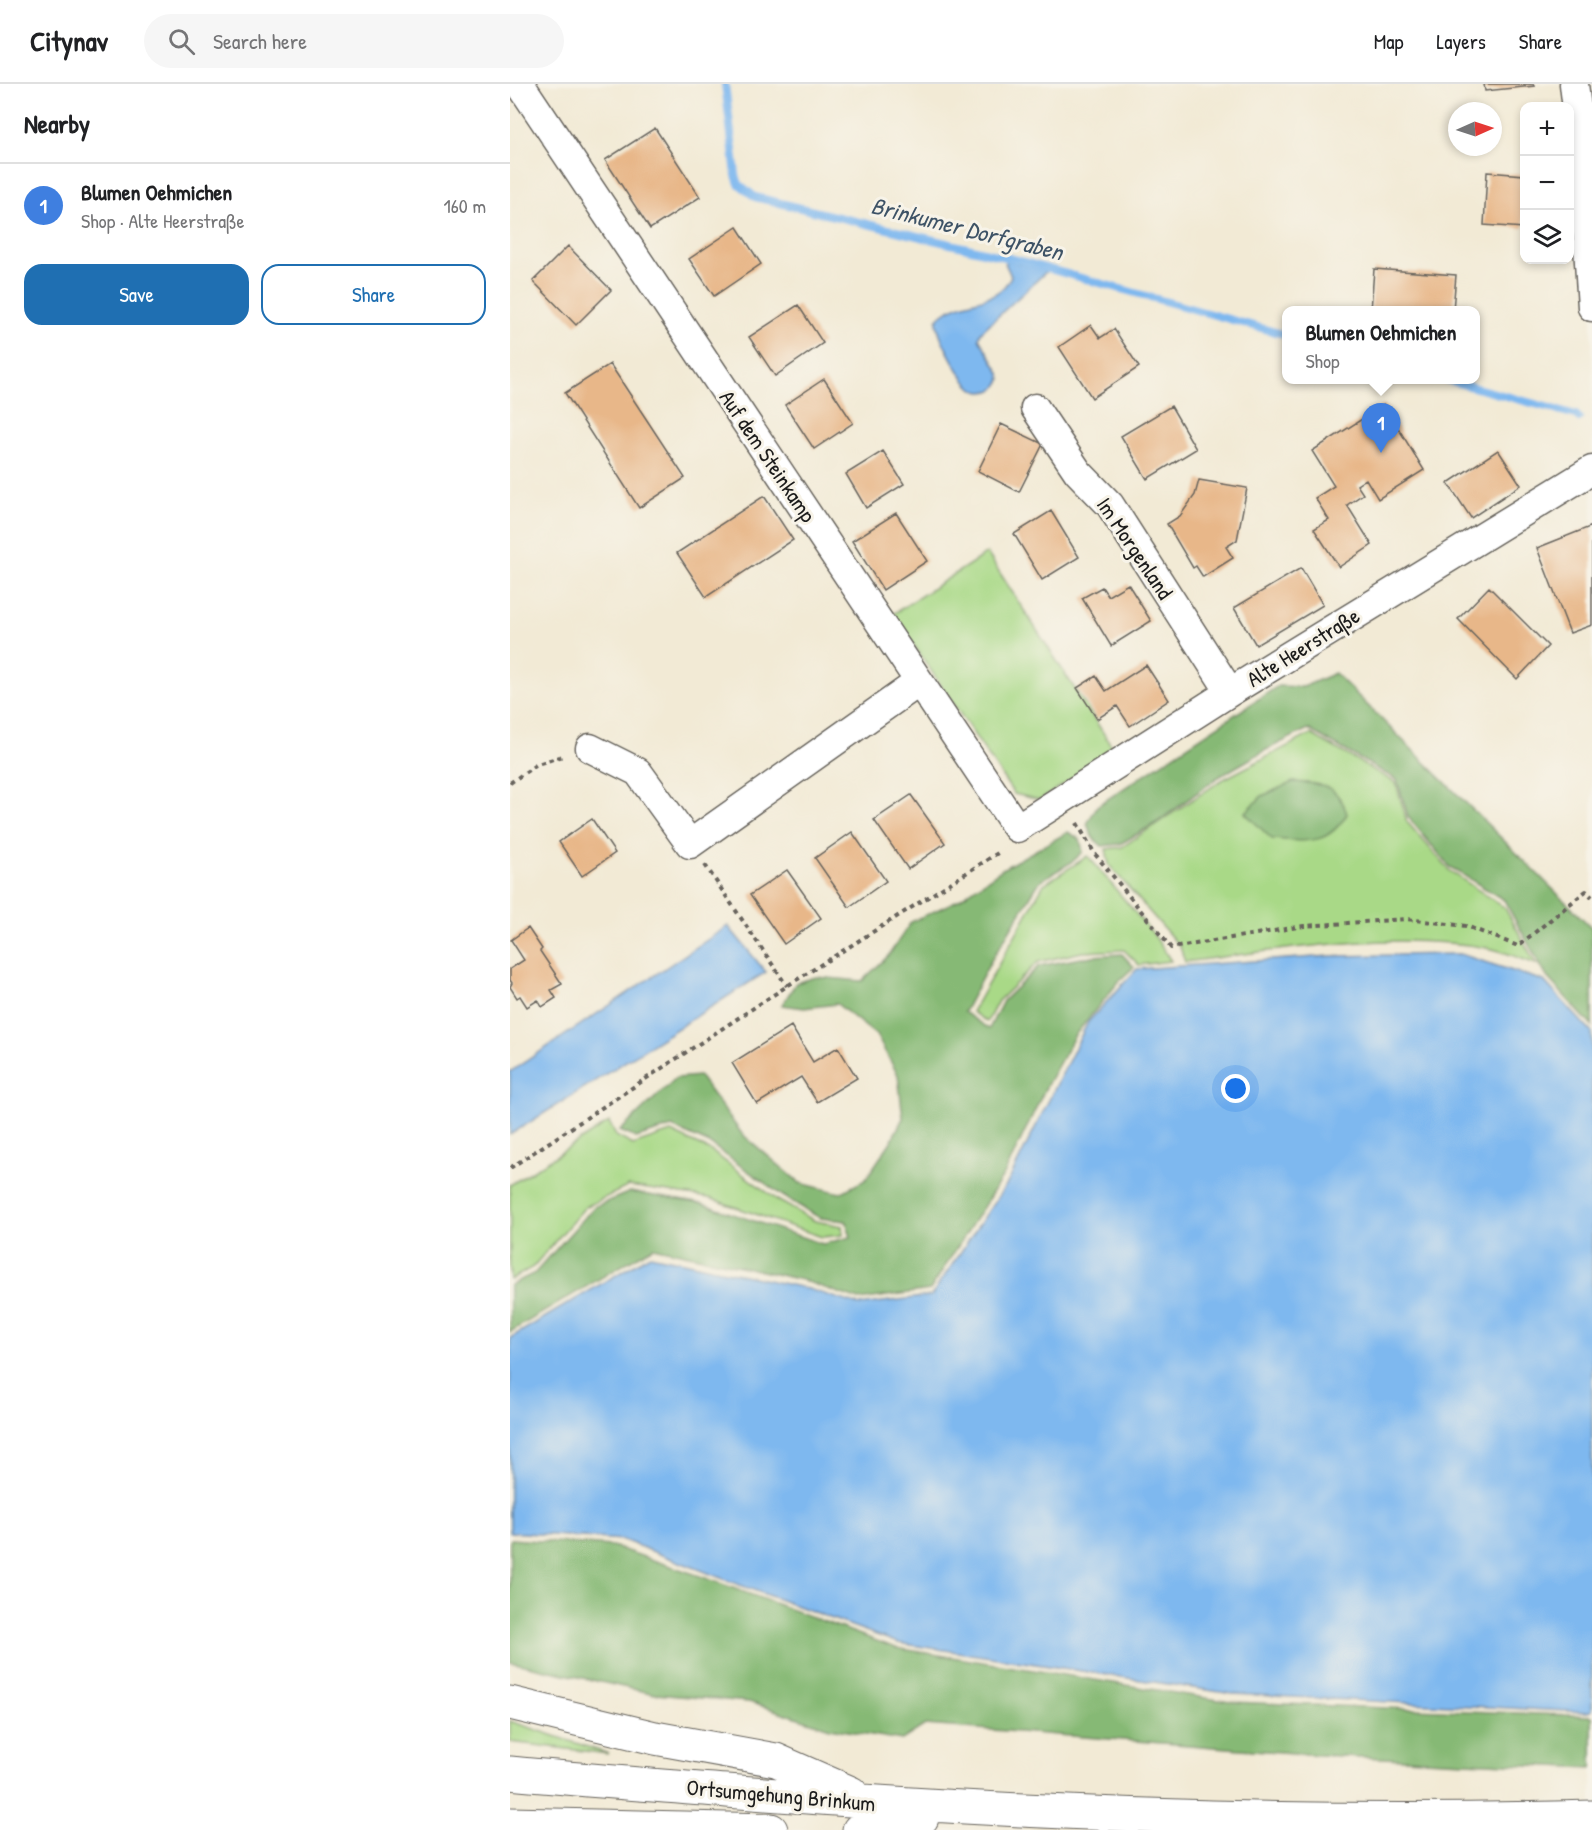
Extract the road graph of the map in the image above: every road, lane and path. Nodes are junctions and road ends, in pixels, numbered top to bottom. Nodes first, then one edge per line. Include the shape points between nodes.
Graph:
1 (520, 84) edge
2 (1574, 84) edge
3 (1592, 307) edge
4 (1035, 408) dead end
5 (1592, 470) edge
6 (920, 682) junction
7 (1230, 692) junction
8 (590, 748) joint
9 (510, 783) edge
10 (1059, 801) junction
11 (1017, 828) junction
12 (690, 844) junction
13 (1592, 897) edge
14 (787, 986) junction
15 (510, 1168) edge
16 (510, 1703) edge
17 (510, 1773) edge
18 (866, 1816) edge
19 (1592, 1817) edge
20 (510, 1824) edge
21 (771, 1830) edge

1 - 6 street, Auf dem Steinkamp
2 - 3 street
4 - 7 street, Im Morgenland via 1078,472 1110,505
5 - 7 street, Alte Heerstraße
6 - 11 street, Auf dem Steinkamp
6 - 12 street
7 - 10 street, Alte Heerstraße
8 - 9 path via 537,764
8 - 12 street via 638,772
10 - 11 street, Alte Heerstraße
10 - 13 path via 1095,854 1171,948 1304,926 1406,919 1466,926 1518,946 1586,891
11 - 14 path via 1001,851
12 - 14 path
14 - 15 path
16 - 18 highway via 655,1738 776,1760
17 - 18 highway, Ortsumgehung Brinkum
18 - 19 highway, Ortsumgehung Brinkum via 968,1809 1219,1818
20 - 21 highway

